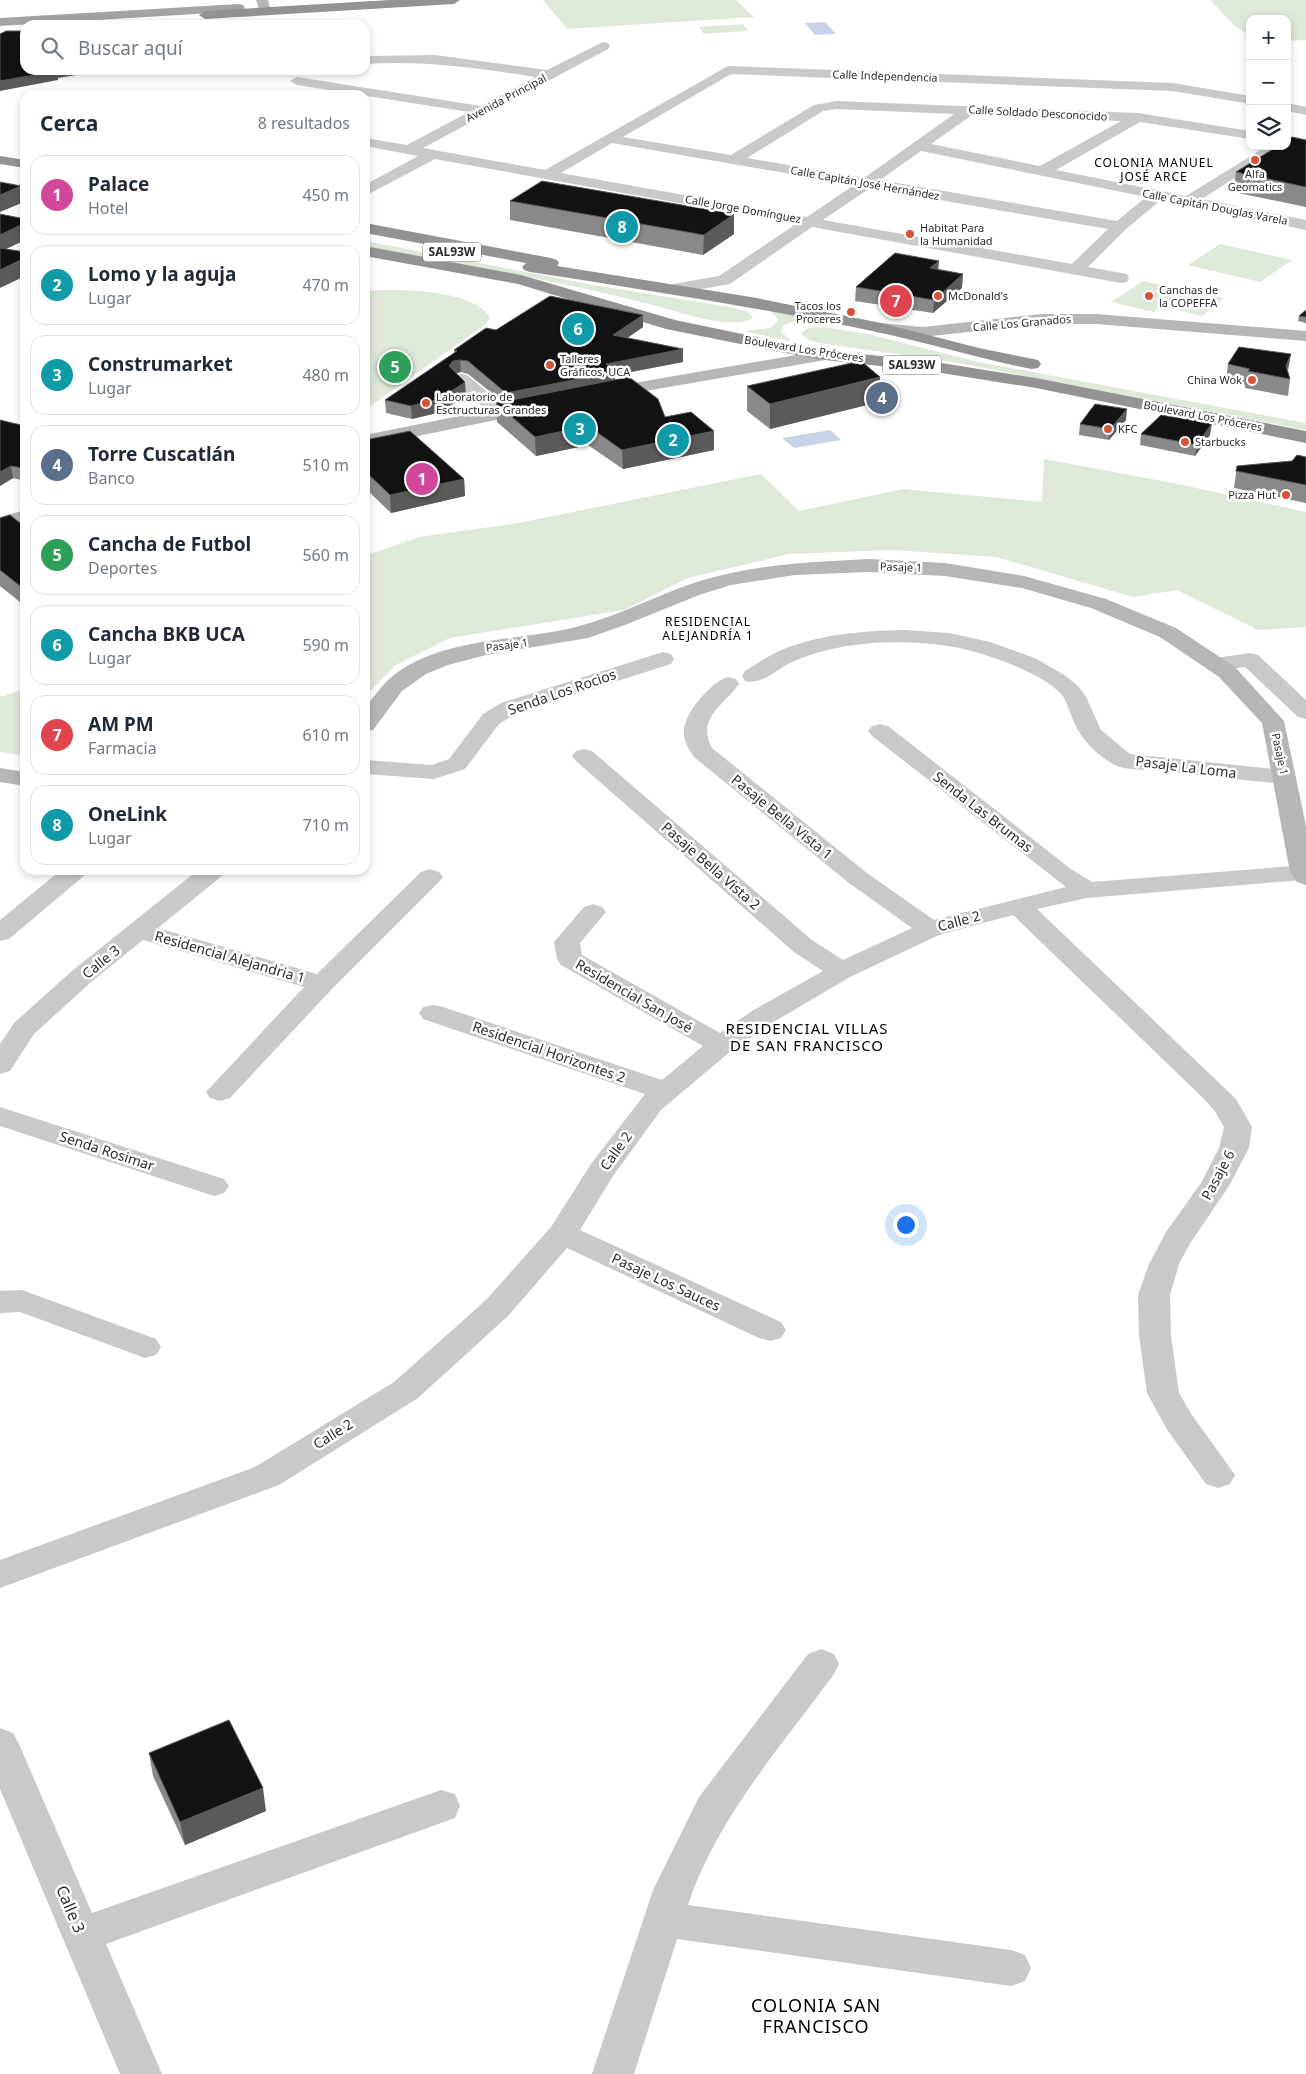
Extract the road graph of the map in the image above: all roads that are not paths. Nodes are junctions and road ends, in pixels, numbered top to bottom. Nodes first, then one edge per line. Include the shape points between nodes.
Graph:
1 (378, 0) edge
2 (454, 0) edge
3 (266, 4) edge
4 (338, 4) junction
5 (236, 7) edge
6 (204, 12) junction
7 (41, 20) edge
8 (98, 20) edge
9 (20, 21) edge
10 (0, 22) edge
11 (20, 25) edge
12 (0, 27) edge
13 (603, 46) dead end
14 (370, 60) edge
15 (576, 61) junction
16 (464, 62) junction
17 (1048, 67) dead end
18 (308, 75) edge
19 (550, 75) junction
20 (1047, 82) junction
21 (355, 90) edge
22 (370, 92) edge
23 (1246, 99) edge
24 (1291, 108) edge
25 (484, 110) junction
26 (970, 110) junction
27 (1306, 111) edge
28 (1138, 117) junction
29 (1246, 135) edge
30 (611, 139) junction
31 (370, 143) edge
32 (918, 146) junction
33 (409, 150) junction
34 (1271, 150) edge
35 (433, 154) junction
36 (0, 160) edge
37 (733, 160) junction
38 (20, 163) edge
39 (0, 168) edge
40 (20, 171) edge
41 (1043, 171) junction
42 (547, 175) junction
43 (0, 180) edge
44 (867, 183) junction
45 (20, 185) edge
46 (370, 188) edge
47 (0, 189) edge
48 (20, 193) edge
49 (1158, 196) junction
50 (1188, 201) junction
51 (812, 221) junction
52 (1306, 225) edge
53 (1120, 226) junction
54 (370, 229) edge
55 (370, 236) edge
56 (370, 251) edge
57 (370, 264) edge
58 (539, 269) junction
59 (1077, 269) junction
60 (1121, 278) dead end
61 (521, 280) junction
62 (724, 280) junction
63 (679, 288) junction
64 (712, 296) junction
65 (672, 324) junction
66 (1162, 324) junction
67 (881, 328) junction
68 (1306, 336) edge
69 (736, 338) junction
70 (825, 355) junction
71 (1014, 361) junction
72 (1047, 367) dead end
73 (728, 372) junction
74 (461, 379) edge
75 (1036, 383) junction
76 (1140, 387) dead end
77 (589, 396) edge
78 (554, 403) edge
79 (502, 414) junction
80 (1306, 437) edge
81 (370, 440) edge
82 (1306, 450) edge
83 (20, 517) edge
84 (0, 523) edge
85 (663, 659) dead end
86 (1217, 664) junction
87 (753, 676) dead end
88 (728, 684) dead end
89 (1306, 712) edge
90 (370, 718) edge
91 (880, 731) dead end
92 (584, 756) dead end
93 (370, 767) edge
94 (0, 775) edge
95 (1284, 777) junction
96 (20, 778) edge
97 (1304, 874) edge
98 (70, 875) edge
99 (208, 875) edge
100 (430, 877) dead end
101 (1087, 890) junction
102 (1018, 906) junction
103 (593, 912) dead end
104 (930, 929) junction
105 (139, 931) junction
106 (0, 933) edge
107 (841, 971) junction
108 (322, 984) junction
109 (433, 1014) dead end
110 (721, 1045) junction
111 (0, 1065) edge
112 (665, 1091) junction
113 (220, 1092) dead end
114 (0, 1116) edge
115 (214, 1186) dead end
116 (562, 1234) junction
117 (0, 1302) edge
118 (770, 1330) dead end
119 (145, 1346) dead end
120 (1218, 1475) dead end
121 (0, 1574) edge
122 (821, 1664) dead end
123 (0, 1744) edge
124 (441, 1806) dead end
125 (663, 1919) junction
126 (82, 1935) junction
127 (1011, 1968) dead end
128 (141, 2074) edge
129 (613, 2074) edge

1 - 4 highway
2 - 4 highway
3 - 4 highway
3 - 5 highway
4 - 6 highway
5 - 6 main road
6 - 7 main road
6 - 8 main road
9 - 10 main road
11 - 12 main road
13 - 15 street, Avenida Principal
14 - 16 street
15 - 16 street
15 - 19 street, Avenida Principal
16 - 19 street
17 - 20 street
18 - 21 street via 297,81
19 - 25 street, Avenida Principal
20 - 23 street, Calle Independencia via 1181,88
20 - 30 street, Calle Independencia via 726,64
22 - 25 street
24 - 27 street
25 - 33 street, Avenida Principal
26 - 28 street, Calle Soldado Desconocido
26 - 32 street
26 - 37 street, Calle Soldado Desconocido via 826,106
28 - 29 street, Calle Soldado Desconocido
28 - 41 street
30 - 37 street, Calle Capitán José Hernández
30 - 42 street, Calle Independencia
31 - 33 street, Calle Jorge Domínguez
32 - 41 street, Calle Capitán Douglas Varela
32 - 44 street
33 - 35 street, Calle Jorge Domínguez
34 - 50 street
35 - 42 street, Calle Jorge Domínguez
35 - 46 street
36 - 38 highway
37 - 44 street, Calle Capitán José Hernández
39 - 40 highway
41 - 49 street, Calle Capitán Douglas Varela
42 - 51 street, Calle Jorge Domínguez
43 - 45 highway
44 - 51 street
44 - 53 street, Calle Capitán José Hernández
47 - 48 highway
49 - 50 street, Calle Capitán Douglas Varela
49 - 53 street
50 - 52 street, Calle Capitán Douglas Varela
51 - 59 street, Calle Jorge Domínguez
51 - 62 street
53 - 59 street
54 - 63 highway
55 - 58 highway, SAL93W
56 - 61 highway, Boulevard Los Próceres / SAL93W
57 - 65 highway
58 - 61 highway via 743,307 769,318 764,324 743,327 716,323 590,292
58 - 64 highway, SAL93W
59 - 60 street, Calle Jorge Domínguez
61 - 65 highway, Boulevard Los Próceres / SAL93W
62 - 63 street
62 - 64 street
63 - 64 highway
64 - 67 highway, SAL93W
65 - 69 highway, Boulevard Los Próceres / SAL93W
66 - 67 street, Calle Los Granados via 1052,319 924,332
66 - 68 street, Calle Los Granados
66 - 71 street, Calle Los Granados via 1018,327 983,336 979,344 981,347
67 - 71 highway, SAL93W
69 - 70 highway, Boulevard Los Próceres / SAL93W
69 - 73 street via 752,346 754,356 751,361
70 - 73 street
70 - 75 highway, Boulevard Los Próceres / SAL93W via 935,367
70 - 82 highway
71 - 72 highway, SAL93W
73 - 77 street
74 - 79 street
75 - 76 highway via 958,365 812,344 793,338 789,330 812,324 836,326 975,360
75 - 80 highway, Boulevard Los Próceres / SAL93W
78 - 79 street
79 - 81 street
83 - 84 street
85 - 93 street, Senda Los Rocios via 510,708 491,719 457,764 434,772
86 - 89 street via 1250,660
86 - 90 street, Pasaje 1 via 1181,640 1142,621 1035,584 952,570 892,566 822,567 730,579 689,591 579,633 450,657 421,668 397,683
86 - 95 street, Pasaje 1 via 1252,695 1272,721
87 - 95 street, Pasaje La Loma via 779,660 845,640 895,635 959,643 1011,656 1057,681 1072,693 1090,732 1124,760
88 - 104 street, Pasaje Bella Vista 1 via 699,714 694,732 695,742 702,752 858,878
91 - 101 street, Senda Las Brumas via 1062,874
92 - 107 street, Pasaje Bella Vista 2 via 803,946
94 - 96 street
95 - 97 street, Pasaje 1
97 - 101 street, Calle 2
98 - 106 street
99 - 105 street, Calle 3
100 - 108 street
101 - 102 street, Calle 2
102 - 104 street, Calle 2
102 - 120 street, Pasaje 6 via 1226,1104 1238,1127 1234,1148 1214,1186 1177,1239 1154,1294 1155,1336 1163,1393
103 - 110 street, Residencial San José via 567,942 570,960
104 - 107 street, Calle 2
105 - 108 street, Residencial Alejandria 1
105 - 111 street, Calle 3 via 81,977 24,1029
107 - 110 street, Calle 2
108 - 113 street
109 - 112 street, Residencial Horizontes 2
110 - 112 street, Calle 2
112 - 116 street, Calle 2 via 651,1104 601,1171
114 - 115 street, Senda Rosimar
116 - 118 street, Pasaje Los Sauces
116 - 121 street, Calle 2 via 498,1308 406,1390 266,1476
117 - 119 street via 22,1301
122 - 125 street via 713,1809 673,1890
123 - 126 street, Calle 3
124 - 126 street
125 - 127 street
125 - 129 street
126 - 128 street, Calle 3

